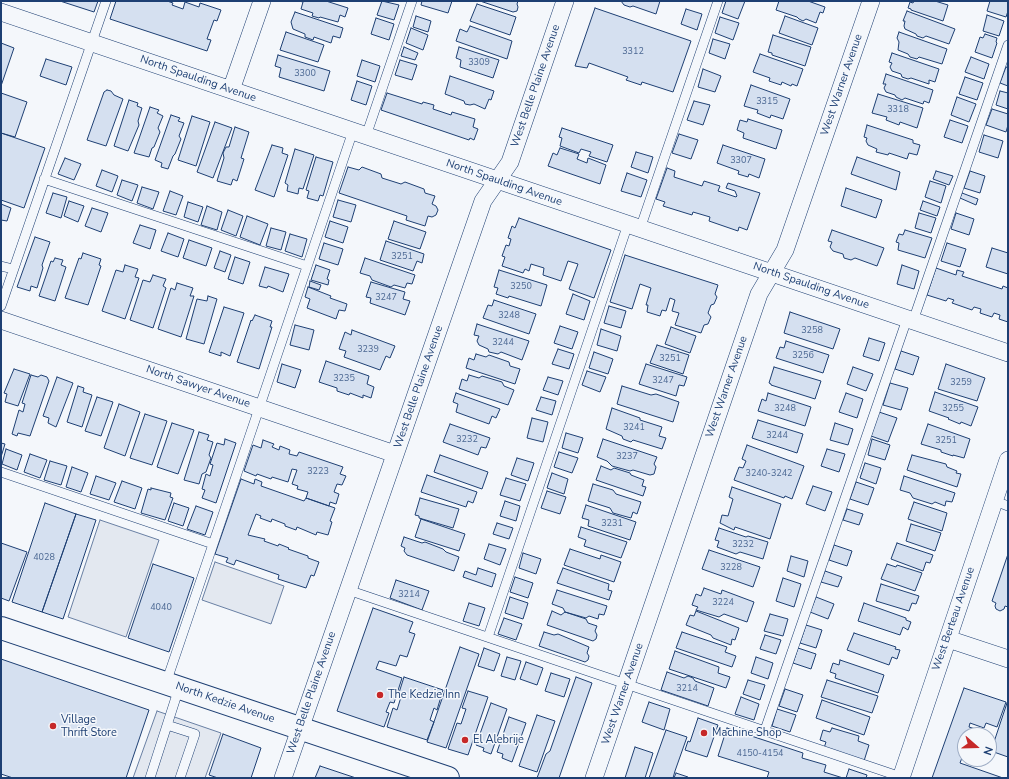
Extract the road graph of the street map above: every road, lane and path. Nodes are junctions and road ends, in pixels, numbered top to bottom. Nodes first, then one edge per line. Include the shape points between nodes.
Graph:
1 (106, 1) edge
2 (262, 1) edge
3 (412, 1) edge
4 (565, 1) edge
5 (718, 1) edge
6 (871, 1) edge
7 (1, 12) edge
8 (91, 43) junction
9 (1008, 45) edge
10 (231, 90) junction
11 (360, 134) junction
12 (44, 179) junction
13 (497, 180) junction
14 (634, 226) junction
15 (1, 266) edge
16 (307, 266) junction
17 (13, 269) junction
18 (771, 273) junction
19 (1, 306) edge
20 (1, 320) edge
21 (910, 320) junction
22 (1008, 353) edge
23 (259, 408) junction
24 (395, 454) junction
25 (1008, 460) edge
26 (1, 472) edge
27 (1001, 503) edge
28 (213, 544) junction
29 (348, 590) junction
30 (1, 628) edge
31 (488, 637) junction
32 (948, 639) junction
33 (1008, 659) edge
34 (626, 683) junction
35 (172, 686) junction
36 (167, 725) junction
37 (300, 729) junction
38 (765, 730) junction
39 (150, 778) edge
40 (180, 778) edge
41 (283, 778) edge
42 (448, 778) edge
43 (594, 778) edge
44 (902, 778) edge

1 - 8 lane
2 - 10 street
3 - 11 lane
4 - 13 street, West Belle Plaine Avenue via 510,162
5 - 14 lane
6 - 18 street, West Warner Avenue via 785,250
7 - 8 street, North Spaulding Avenue
8 - 10 street, North Spaulding Avenue
8 - 12 lane
9 - 21 lane
10 - 11 street, North Spaulding Avenue
11 - 13 street, North Spaulding Avenue
11 - 16 lane
12 - 16 lane
12 - 17 lane
13 - 14 street, North Spaulding Avenue
13 - 24 street, West Belle Plaine Avenue via 484,199
14 - 18 street, North Spaulding Avenue
14 - 31 lane
15 - 17 lane
16 - 23 lane
17 - 19 lane
18 - 21 street, North Spaulding Avenue
18 - 34 street, West Warner Avenue via 759,294
20 - 23 street, North Sawyer Avenue
21 - 22 street, North Spaulding Avenue
21 - 38 lane
23 - 24 street, North Sawyer Avenue
23 - 28 lane
24 - 29 street, West Belle Plaine Avenue
25 - 27 street, West Berteau Avenue
26 - 28 lane
27 - 32 street, West Berteau Avenue
28 - 35 lane
29 - 31 lane
29 - 37 street, West Belle Plaine Avenue
30 - 35 main road, North Kedzie Avenue
31 - 34 lane
32 - 33 street
32 - 44 street, West Berteau Avenue
34 - 38 lane
34 - 43 street, West Warner Avenue
35 - 36 lane
35 - 37 main road, North Kedzie Avenue
36 - 39 lane
36 - 40 lane via 195,734
37 - 41 street, West Belle Plaine Avenue
37 - 42 main road, North Kedzie Avenue
38 - 44 lane

